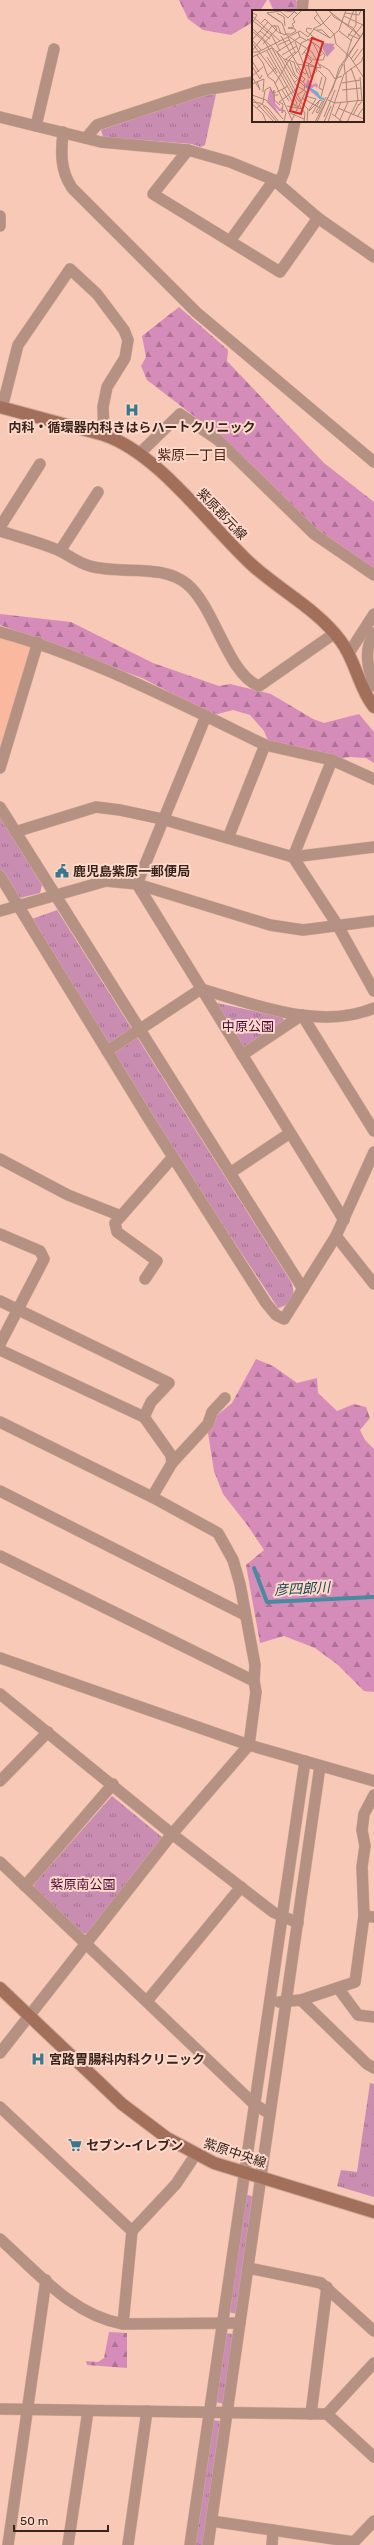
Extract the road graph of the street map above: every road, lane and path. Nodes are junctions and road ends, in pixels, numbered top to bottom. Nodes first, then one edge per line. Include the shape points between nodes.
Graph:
1 (303, 0) edge
2 (302, 10) edge
3 (54, 48) dead end
4 (252, 82) edge
5 (0, 117) edge
6 (295, 122) edge
7 (36, 126) junction
8 (63, 132) junction
9 (86, 138) junction
10 (188, 150) junction
11 (276, 182) junction
12 (0, 216) edge
13 (318, 218) junction
14 (0, 226) edge
15 (230, 241) junction
16 (374, 257) edge
17 (1, 408) edge
18 (104, 434) junction
19 (140, 453) junction
20 (374, 462) edge
21 (40, 464) dead end
22 (98, 492) dead end
23 (0, 527) edge
24 (0, 531) edge
25 (60, 551) junction
26 (374, 574) edge
27 (374, 614) edge
28 (0, 632) edge
29 (374, 633) edge
30 (335, 634) junction
31 (38, 642) junction
32 (349, 653) junction
33 (374, 686) edge
34 (374, 707) edge
35 (206, 716) junction
36 (265, 745) junction
37 (332, 760) junction
38 (0, 768) edge
39 (374, 779) edge
40 (0, 807) edge
41 (162, 819) junction
42 (15, 832) junction
43 (228, 838) junction
44 (374, 847) edge
45 (293, 857) junction
46 (0, 876) edge
47 (137, 884) junction
48 (54, 894) junction
49 (20, 906) junction
50 (0, 911) edge
51 (374, 921) edge
52 (338, 926) junction
53 (201, 989) junction
54 (374, 990) edge
55 (374, 1008) edge
56 (302, 1015) junction
57 (139, 1029) junction
58 (107, 1051) junction
59 (242, 1055) junction
60 (374, 1131) edge
61 (290, 1133) junction
62 (374, 1152) edge
63 (173, 1157) junction
64 (0, 1159) edge
65 (230, 1173) junction
66 (121, 1216) junction
67 (344, 1220) junction
68 (0, 1234) edge
69 (336, 1236) junction
70 (145, 1279) dead end
71 (374, 1284) edge
72 (303, 1289) junction
73 (0, 1301) edge
74 (18, 1310) junction
75 (0, 1344) edge
76 (0, 1350) edge
77 (225, 1398) dead end
78 (144, 1417) junction
79 (0, 1422) edge
80 (172, 1462) junction
81 (0, 1491) edge
82 (152, 1497) junction
83 (0, 1556) edge
84 (245, 1615) junction
85 (0, 1658) edge
86 (254, 1681) junction
87 (0, 1694) edge
88 (48, 1732) junction
89 (249, 1745) junction
90 (305, 1761) junction
91 (320, 1766) junction
92 (0, 1781) edge
93 (374, 1781) edge
94 (113, 1784) junction
95 (374, 1795) edge
96 (172, 1834) junction
97 (0, 1862) edge
98 (25, 1886) junction
99 (241, 1888) junction
100 (282, 1916) junction
101 (369, 1916) edge
102 (298, 1923) junction
103 (87, 1945) junction
104 (0, 1988) edge
105 (338, 1988) junction
106 (301, 2000) junction
107 (147, 2001) junction
108 (286, 2001) junction
109 (270, 2003) junction
110 (30, 2016) junction
111 (374, 2018) edge
112 (0, 2053) edge
113 (374, 2068) edge
114 (254, 2104) junction
115 (0, 2107) edge
116 (270, 2114) junction
117 (196, 2154) junction
118 (246, 2173) junction
119 (261, 2177) junction
120 (374, 2212) edge
121 (132, 2231) junction
122 (0, 2239) edge
123 (248, 2268) junction
124 (46, 2280) junction
125 (327, 2287) junction
126 (240, 2322) junction
127 (223, 2323) junction
128 (123, 2324) junction
129 (374, 2331) edge
130 (374, 2363) edge
131 (0, 2409) edge
132 (28, 2410) junction
133 (88, 2410) junction
134 (147, 2411) junction
135 (209, 2412) junction
136 (227, 2412) junction
137 (311, 2414) junction
138 (327, 2414) junction
139 (374, 2457) edge
140 (211, 2521) junction
141 (374, 2521) edge
142 (274, 2530) junction
143 (354, 2543) edge
144 (8, 2545) edge
145 (68, 2545) edge
146 (128, 2545) edge
147 (190, 2545) edge
148 (208, 2545) edge
149 (272, 2545) edge

1 - 2 street
3 - 7 street
4 - 9 street via 196,92 97,125
5 - 7 street
6 - 11 street via 284,172
7 - 8 street
8 - 9 street
8 - 20 street via 60,155 62,167 72,188 196,312
9 - 10 street via 101,142
10 - 11 street via 230,162
10 - 15 street via 153,194
11 - 13 street
11 - 15 street
12 - 14 street
13 - 15 street via 280,272
13 - 16 street
17 - 18 street, 紫原郡元線
17 - 18 street via 18,345 70,269 97,294 124,330 128,340 125,358 107,387 102,407
18 - 19 street, 紫原郡元線
19 - 26 street via 180,414 218,440 314,534
19 - 30 street, 紫原郡元線 via 251,564
21 - 23 street
22 - 25 street
24 - 25 street
25 - 30 street via 90,566 175,576 186,583 205,606 227,651 241,672 250,683 258,686
27 - 32 street
28 - 31 street
29 - 33 street via 367,648 368,668
30 - 32 street, 紫原郡元線
31 - 35 street via 116,674
31 - 38 street
32 - 34 street, 紫原郡元線 via 357,677
35 - 36 street
35 - 41 street
36 - 37 street
36 - 43 street
37 - 39 street
37 - 45 street
40 - 42 street
41 - 42 street via 96,807
41 - 43 street
41 - 47 street
42 - 48 street
43 - 45 street
44 - 45 street
45 - 52 street
46 - 49 street
47 - 48 street via 106,880
47 - 52 street via 270,925 303,930
47 - 53 street
48 - 49 street
48 - 57 street
49 - 50 street
49 - 58 street
51 - 52 street
52 - 54 street
53 - 56 street
53 - 57 street
53 - 59 street
55 - 56 street via 357,1014
56 - 59 street
56 - 60 street
57 - 58 street
57 - 65 street
58 - 63 street
59 - 61 street
61 - 65 street
61 - 67 street
62 - 67 street
63 - 66 street
63 - 72 street via 266,1304 276,1315 284,1319
64 - 66 street via 68,1195
65 - 72 street
66 - 70 street via 115,1223 117,1232 157,1261
67 - 69 street
68 - 74 street via 40,1251 44,1259
69 - 71 street
69 - 72 street
73 - 74 street
74 - 75 street
74 - 78 street via 169,1383 152,1402
76 - 78 street
77 - 80 street via 212,1412 208,1424
78 - 80 street
79 - 82 street
80 - 82 street
81 - 84 street
82 - 84 street via 218,1534 233,1560
83 - 86 street
84 - 86 street via 256,1665
85 - 89 street
86 - 89 street via 256,1692
87 - 88 street
88 - 92 street
88 - 94 street
89 - 90 street
89 - 96 street
90 - 91 street
90 - 100 street
91 - 93 street
91 - 102 street
94 - 96 street
94 - 98 street
95 - 101 street via 364,1814 362,1830 365,1846 362,1867
96 - 99 street
96 - 103 street
97 - 98 street
98 - 103 street
99 - 100 street
99 - 107 street
100 - 102 street
100 - 109 street
101 - 105 street via 355,1982
102 - 108 street
103 - 107 street
103 - 110 street
104 - 110 street, 紫原中央線
105 - 106 street
105 - 111 street via 358,2015
106 - 108 street
106 - 113 street via 356,2054
107 - 114 street
108 - 109 street
108 - 116 street
109 - 114 street
110 - 112 street
110 - 117 street, 紫原中央線 via 138,2118
114 - 116 street
114 - 118 street
115 - 121 street
116 - 119 street
117 - 118 street, 紫原中央線
117 - 121 street via 176,2184
118 - 119 street, 紫原中央線
118 - 127 street
119 - 120 street, 紫原中央線
119 - 123 street
121 - 128 street
122 - 124 street
123 - 125 street via 314,2281
123 - 126 street
124 - 128 street via 71,2303 94,2317
124 - 132 street
125 - 129 street
125 - 137 street
126 - 127 street
126 - 136 street
127 - 128 street
127 - 135 street
130 - 138 street
131 - 132 street
132 - 133 street
132 - 144 street
133 - 134 street
133 - 145 street
134 - 135 street
134 - 146 street
135 - 136 street
135 - 147 street
136 - 137 street
136 - 140 street
137 - 138 street
138 - 139 street
140 - 142 street
140 - 148 street
141 - 143 street
142 - 143 street
142 - 149 street

